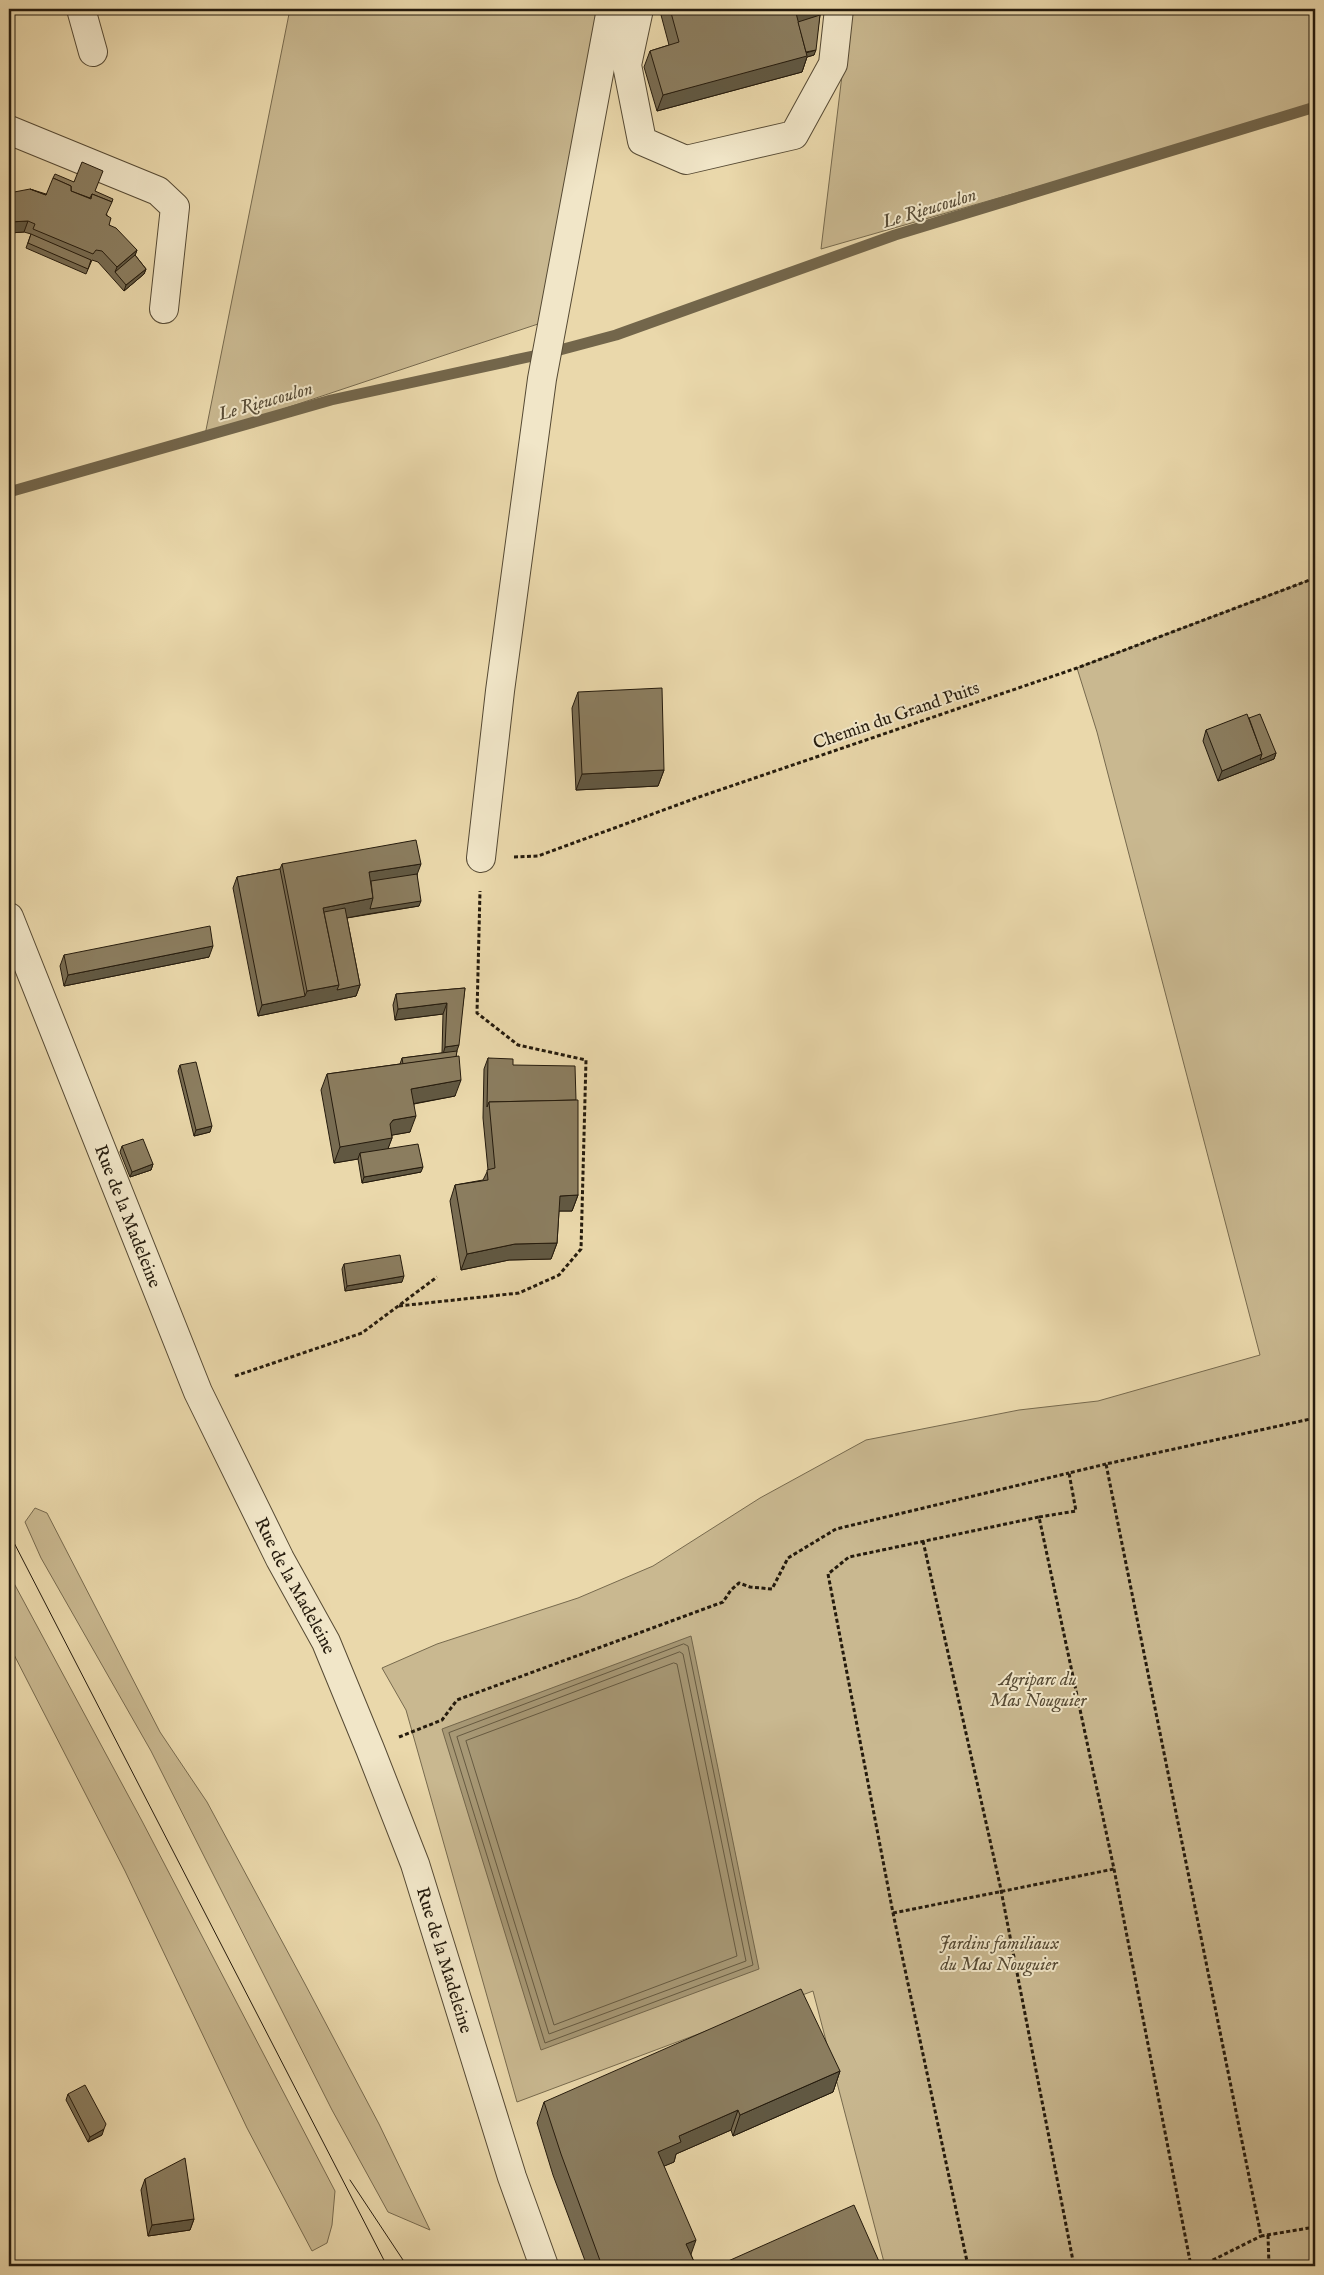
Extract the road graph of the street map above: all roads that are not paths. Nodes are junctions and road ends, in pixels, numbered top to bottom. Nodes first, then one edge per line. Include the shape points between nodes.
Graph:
1 (81, 9) edge
2 (611, 9) edge
3 (639, 9) edge
4 (840, 9) edge
5 (92, 52) dead end
6 (9, 130) edge
7 (164, 309) dead end
8 (481, 858) road end
9 (9, 917) edge
10 (544, 2266) edge

1 - 5 street
2 - 8 street via 542,379
3 - 4 street via 627,65 642,141 686,160 794,135 833,64
6 - 7 street via 158,191 175,207
9 - 10 street, Rue de la Madeleine via 198,1392 280,1559 326,1642 370,1749 415,1864 512,2177

